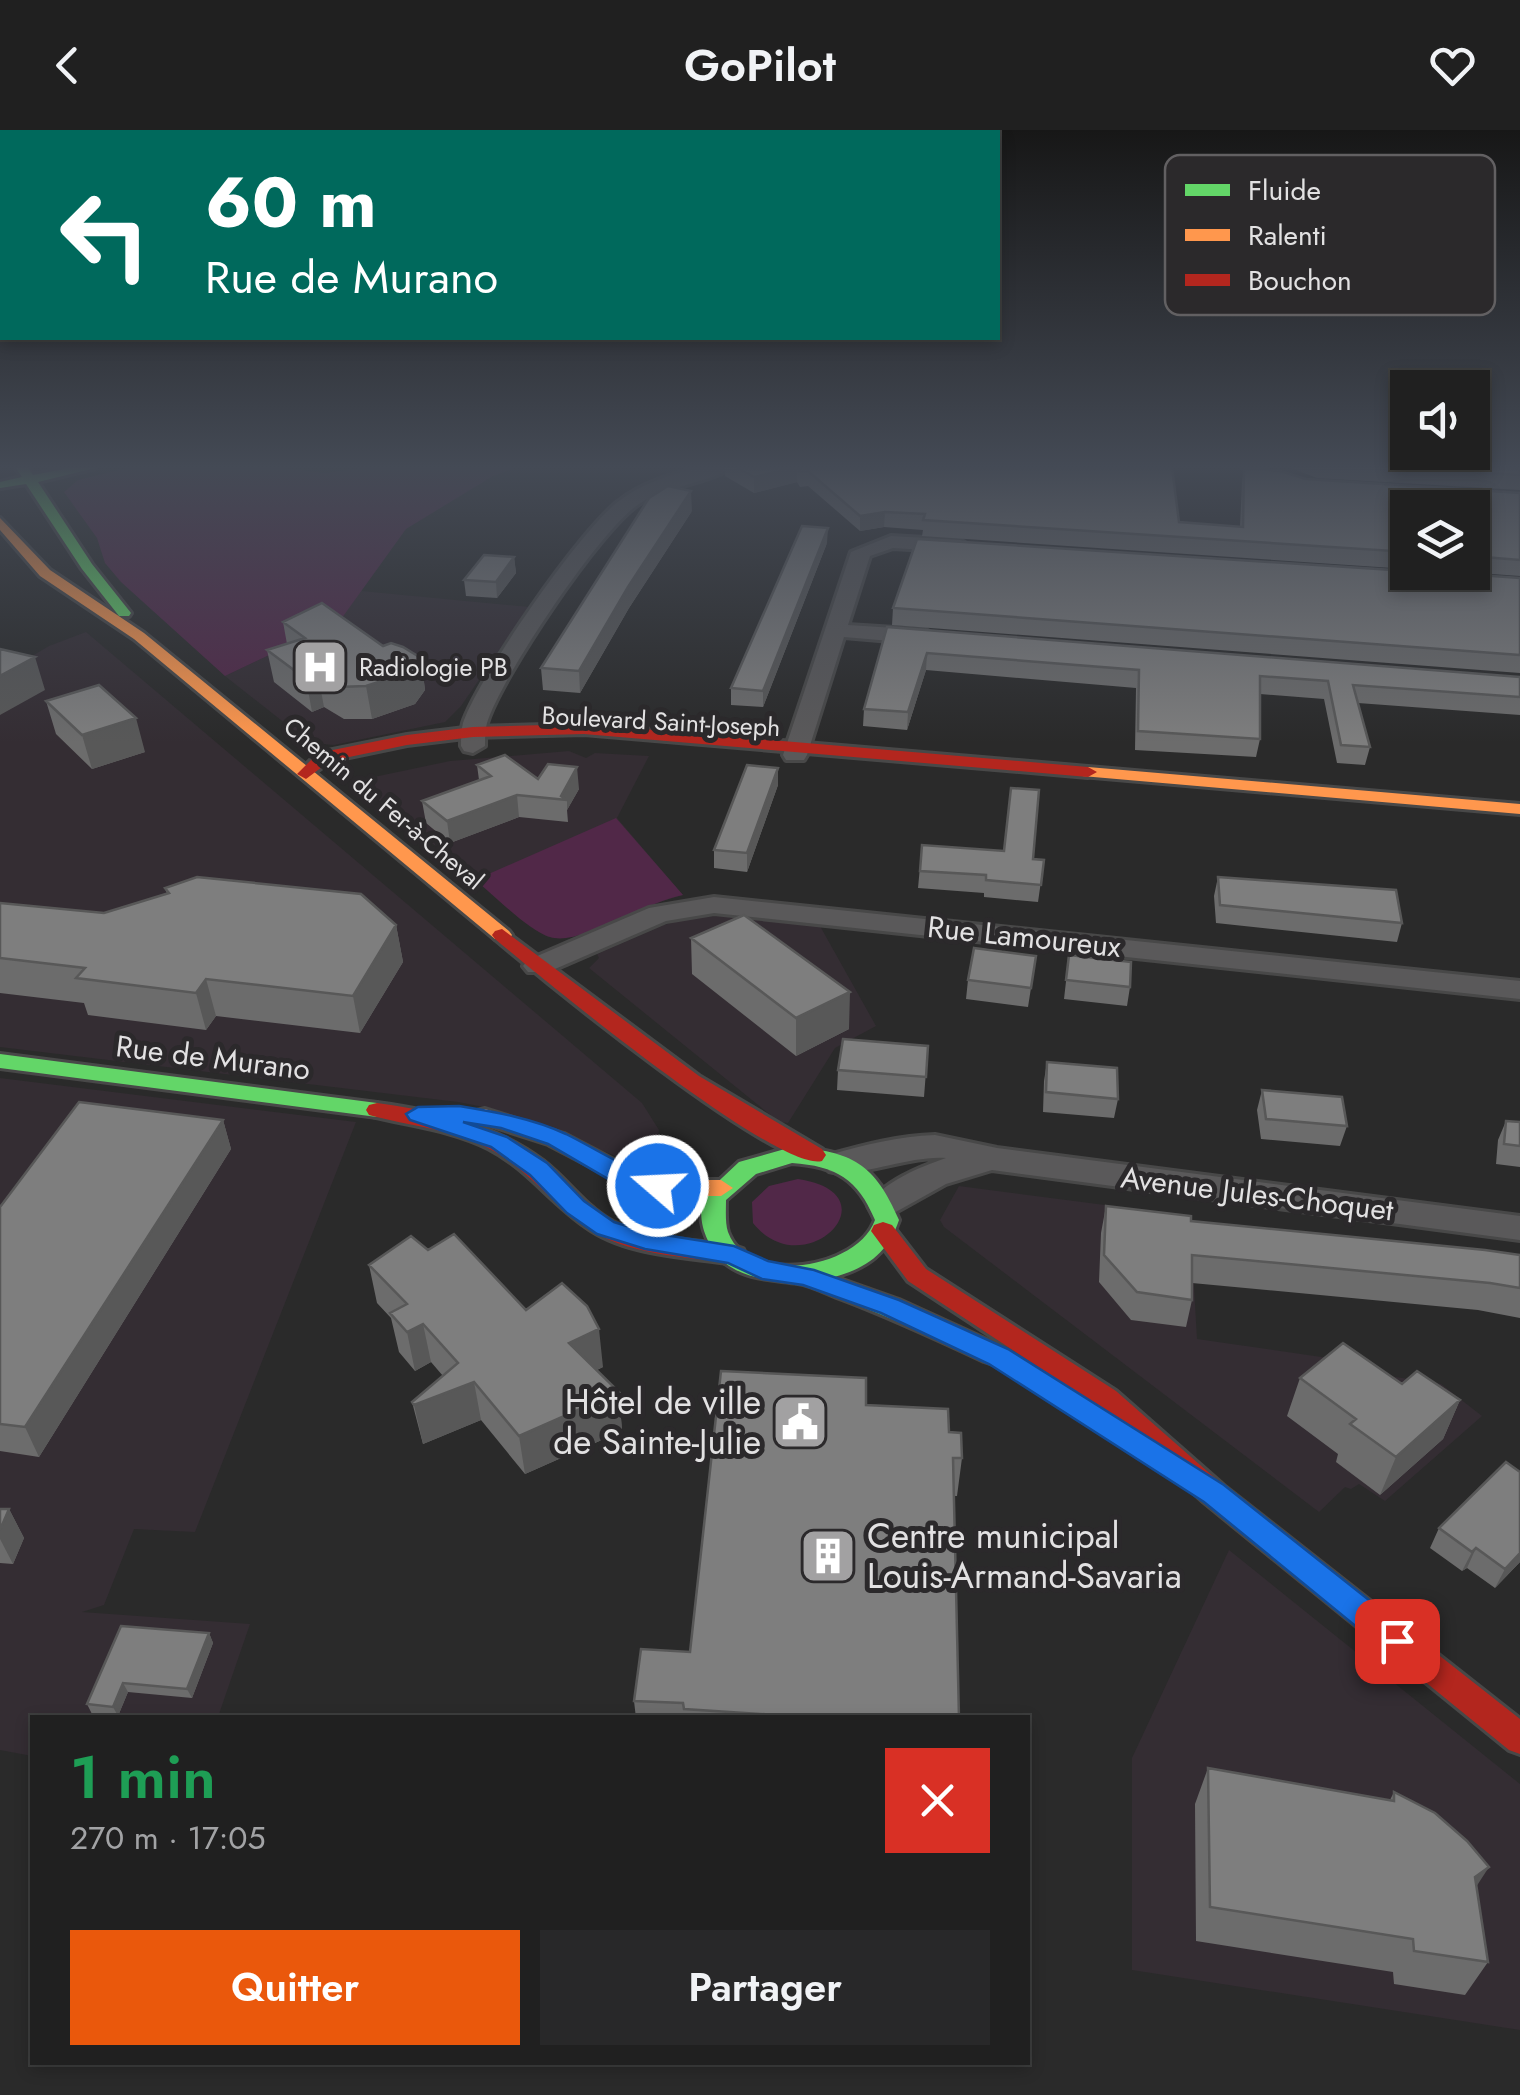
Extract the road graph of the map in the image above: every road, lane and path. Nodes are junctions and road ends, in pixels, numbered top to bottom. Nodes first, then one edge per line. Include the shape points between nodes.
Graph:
1 (32, 560) edge
2 (86, 560) edge
3 (580, 560) edge
4 (861, 560) edge
5 (836, 630) junction
6 (139, 636) junction
7 (943, 638) edge
8 (473, 739) junction
9 (796, 750) junction
10 (306, 774) junction
11 (1520, 809) edge
12 (1520, 820) edge
13 (538, 966) junction
14 (1520, 990) edge
15 (595, 1011) junction
16 (0, 1061) edge
17 (418, 1114) junction
18 (710, 1123) dead end
19 (827, 1159) junction
20 (994, 1159) junction
21 (730, 1173) junction
22 (884, 1218) junction
23 (1520, 1228) edge
24 (734, 1255) junction
25 (805, 1276) junction
26 (1214, 1494) junction
27 (1517, 1731) edge

1 - 6 street, Chemin du Fer-à-Cheval
2 - 6 street, Chemin du Fer-à-Cheval
3 - 8 street via 505,670
4 - 5 street
5 - 7 street
5 - 9 street
6 - 10 street, Chemin du Fer-à-Cheval
8 - 9 street, Boulevard Saint-Joseph via 615,730
8 - 10 street, Boulevard Saint-Joseph
9 - 11 street, Boulevard Saint-Joseph
9 - 12 street, Boulevard Saint-Joseph
10 - 13 street, Chemin du Fer-à-Cheval
13 - 14 street, Rue Lamoureux via 659,914 714,905
13 - 15 street, Chemin du Fer-à-Cheval
15 - 18 street, Chemin du Fer-à-Cheval
15 - 19 street, Chemin du Fer-à-Cheval via 770,1132
16 - 17 street, Rue de Murano
17 - 21 street, Rue de Murano via 484,1116 531,1129 634,1182 671,1188
17 - 24 street, Rue de Murano via 499,1142 606,1228
19 - 20 street, Avenue Jules-Choquet via 930,1144
19 - 21 street via 764,1159
19 - 22 street via 864,1176
20 - 22 street, Avenue Jules-Choquet via 933,1173
20 - 23 street, Avenue Jules-Choquet
21 - 24 street via 712,1209 714,1229
22 - 25 street via 878,1241 852,1263
22 - 26 street via 917,1275 1072,1372
24 - 25 street via 762,1270
25 - 26 street via 999,1356
26 - 27 street

